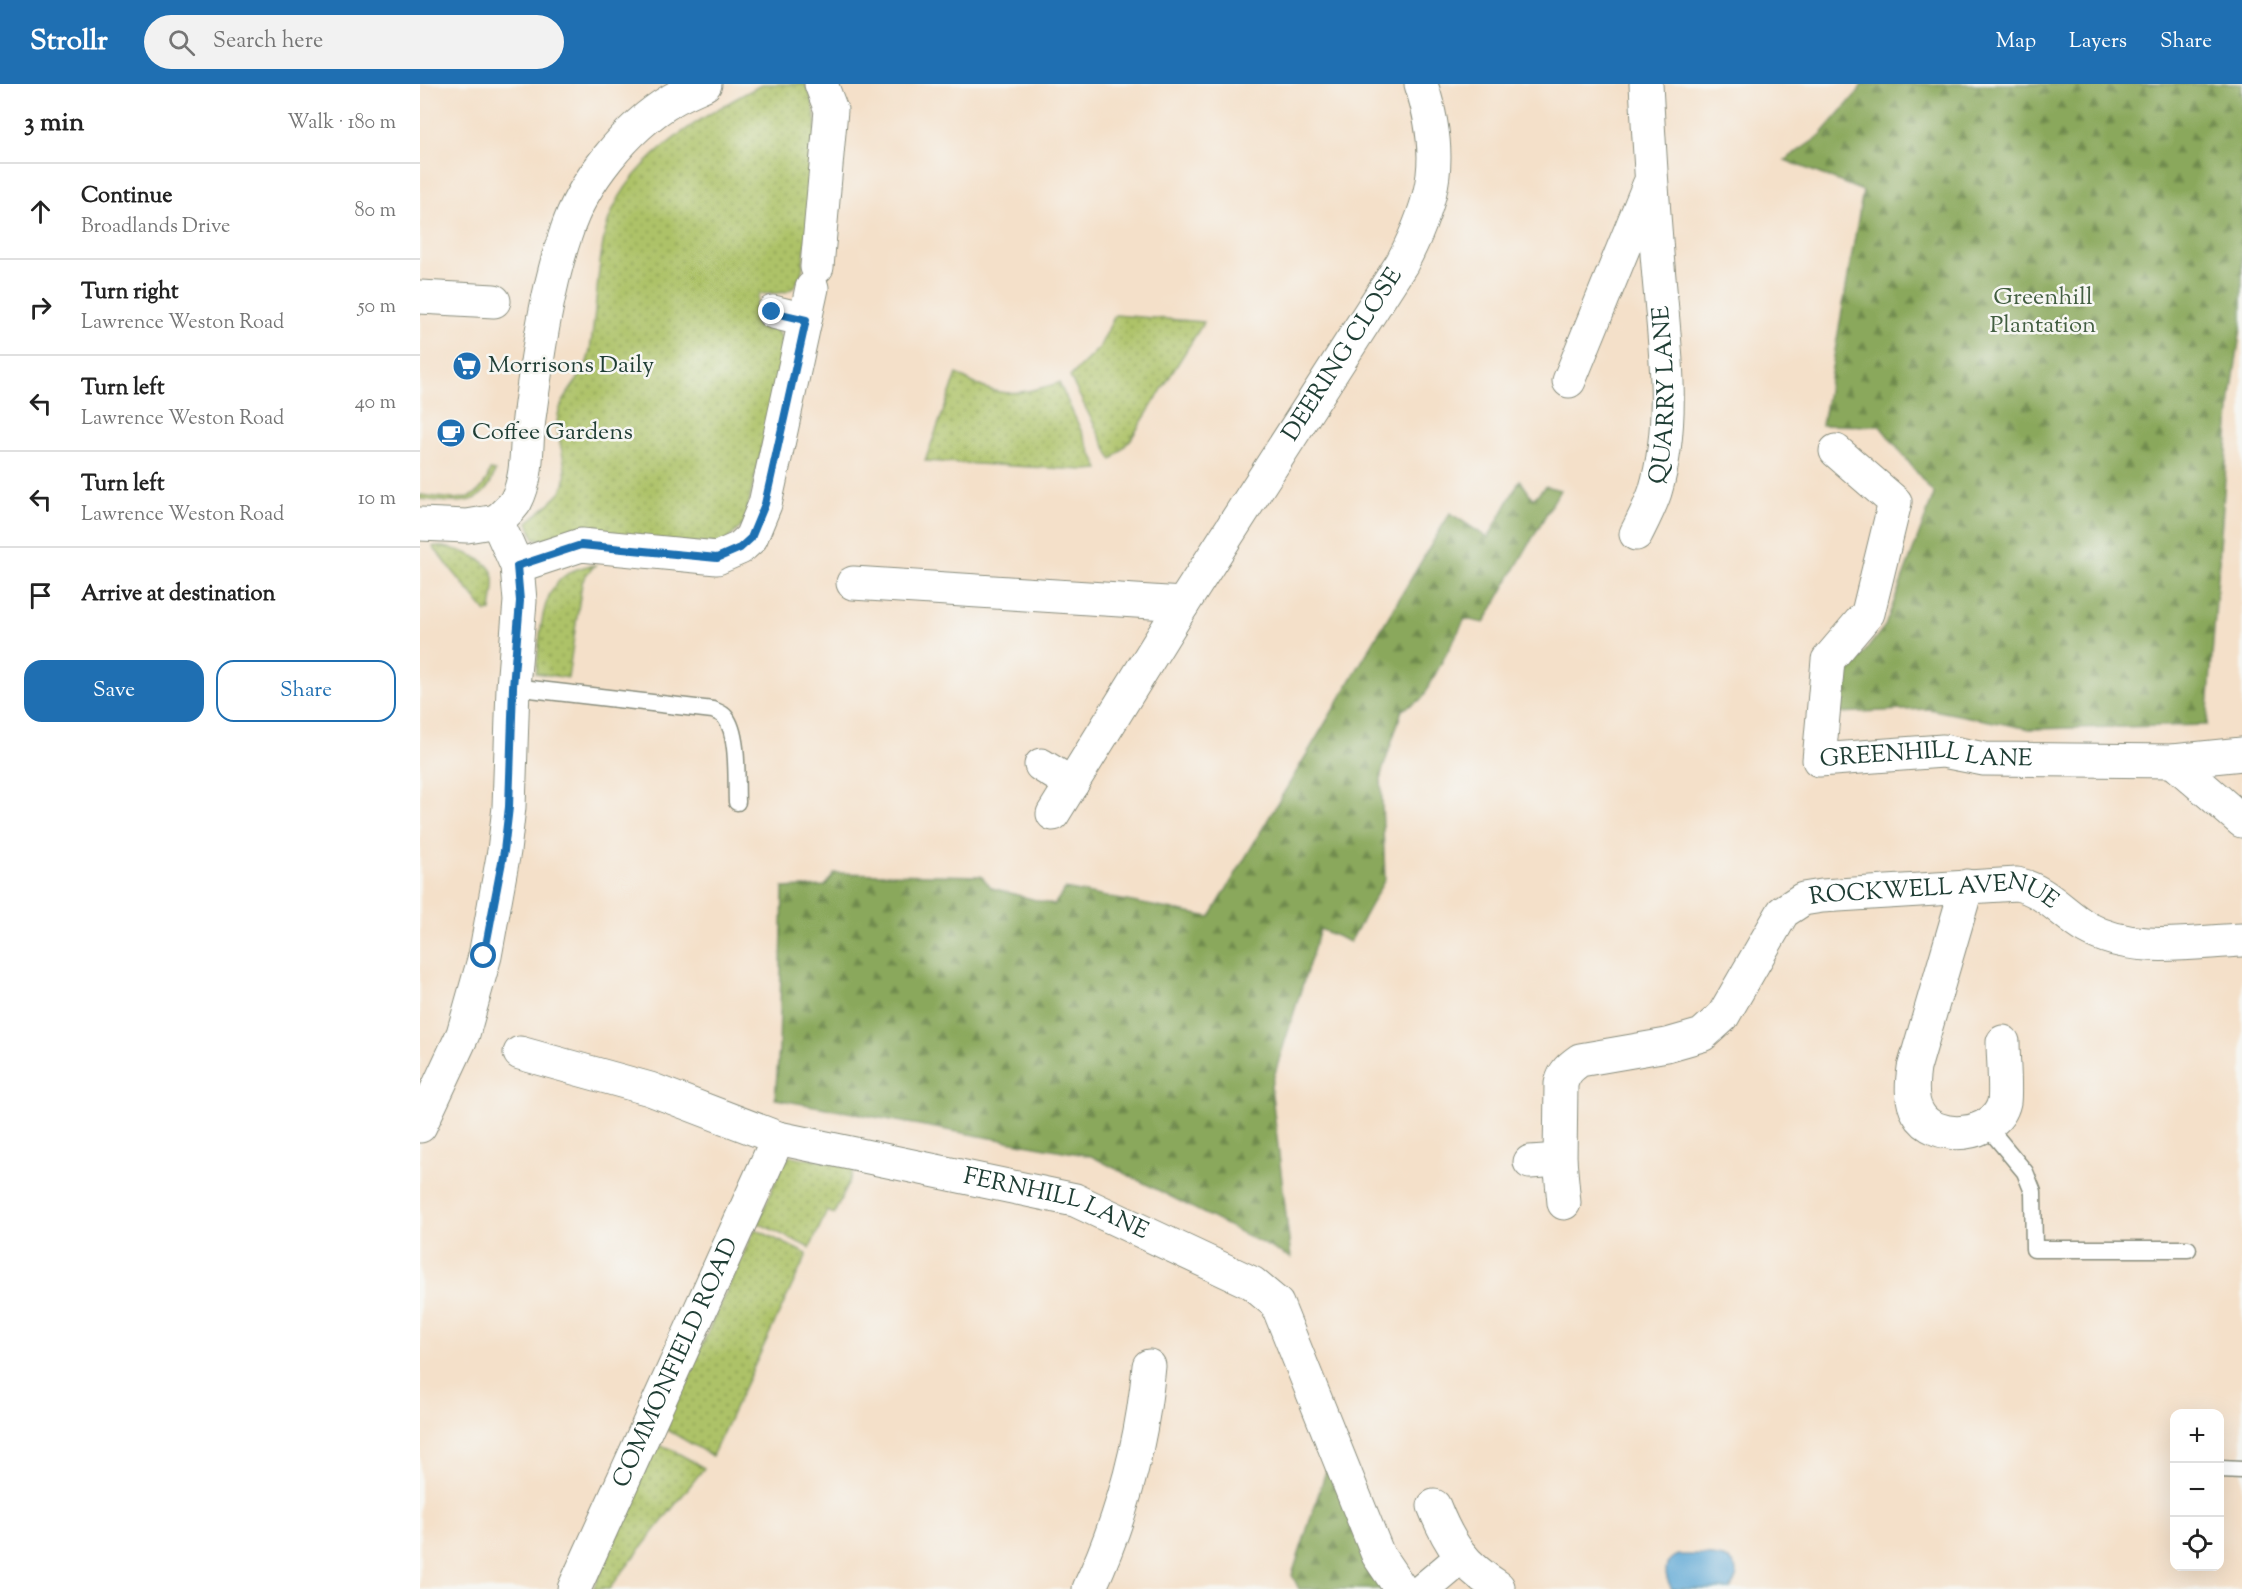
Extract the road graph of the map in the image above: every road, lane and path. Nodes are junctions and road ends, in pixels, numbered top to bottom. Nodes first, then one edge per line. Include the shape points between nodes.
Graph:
1 (705, 84) edge
2 (820, 84) edge
3 (1421, 84) edge
4 (1646, 84) edge
5 (1651, 180) junction
6 (420, 297) edge
7 (494, 301) dead end
8 (772, 312) dead end
9 (806, 320) junction
10 (1569, 381) dead end
11 (1836, 451) dead end
12 (497, 521) junction
13 (420, 524) edge
14 (1636, 534) dead end
15 (517, 566) junction
16 (853, 583) dead end
17 (1183, 604) junction
18 (513, 687) junction
19 (2242, 754) edge
20 (2173, 761) junction
21 (1041, 765) dead end
22 (1072, 784) junction
23 (738, 802) dead end
24 (1053, 814) dead end
25 (2242, 821) edge
26 (1967, 886) junction
27 (2242, 940) edge
28 (2003, 1042) dead end
29 (520, 1053) dead end
30 (1986, 1125) junction
31 (420, 1126) edge
32 (778, 1138) junction
33 (1564, 1203) dead end
34 (2188, 1249) dead end
35 (1149, 1366) dead end
36 (2224, 1469) edge
37 (2242, 1470) edge
38 (1434, 1506) dead end
39 (1462, 1557) junction
40 (1498, 1587) dead end
41 (574, 1589) edge
42 (1089, 1589) edge
43 (1401, 1589) edge
44 (1424, 1589) edge

1 - 12 street via 673,99 628,135 596,173 570,222 547,305 529,413 524,472 516,501
2 - 9 street via 831,110 815,277
3 - 17 street, DEERING CLOSE via 1434,142 1434,171 1430,200 1418,232 1402,263
4 - 5 street, QUARRY LANE via 1660,119
5 - 10 street, QUARRY LANE
5 - 14 street, QUARRY LANE via 1667,417 1655,493
6 - 7 street
8 - 9 street
9 - 15 street via 765,504 751,538 740,548 717,558 581,545
11 - 20 street, GREENHILL LANE via 1895,502 1868,613 1828,660 1819,760 1943,751 1984,759
12 - 13 street via 467,526
12 - 15 street
15 - 18 street via 520,601
16 - 17 street
17 - 22 street, DEERING CLOSE
18 - 23 lane via 719,712 732,730
18 - 31 street via 509,807 487,945 463,1034
19 - 20 street, GREENHILL LANE
20 - 25 street
21 - 22 street
22 - 24 street, DEERING CLOSE
26 - 27 street, ROCKWELL AVENUE via 2028,887 2088,929 2123,942
26 - 30 street via 1914,1068 1912,1091 1917,1113 1931,1128 1977,1131
26 - 33 street, ROCKWELL AVENUE via 1803,899 1775,922 1723,1016 1702,1035 1580,1060 1570,1066 1561,1084 1545,1161
28 - 30 street via 2004,1103
29 - 32 street, FERNHILL LANE via 650,1089
30 - 34 lane via 2025,1172 2033,1192 2034,1249
32 - 41 street, COMMONFIELD ROAD
32 - 43 street, FERNHILL LANE via 1075,1200 1252,1283 1277,1304 1378,1555
35 - 42 street via 1135,1463
36 - 37 lane
38 - 39 street via 1444,1531
39 - 40 street via 1477,1574
39 - 44 street

